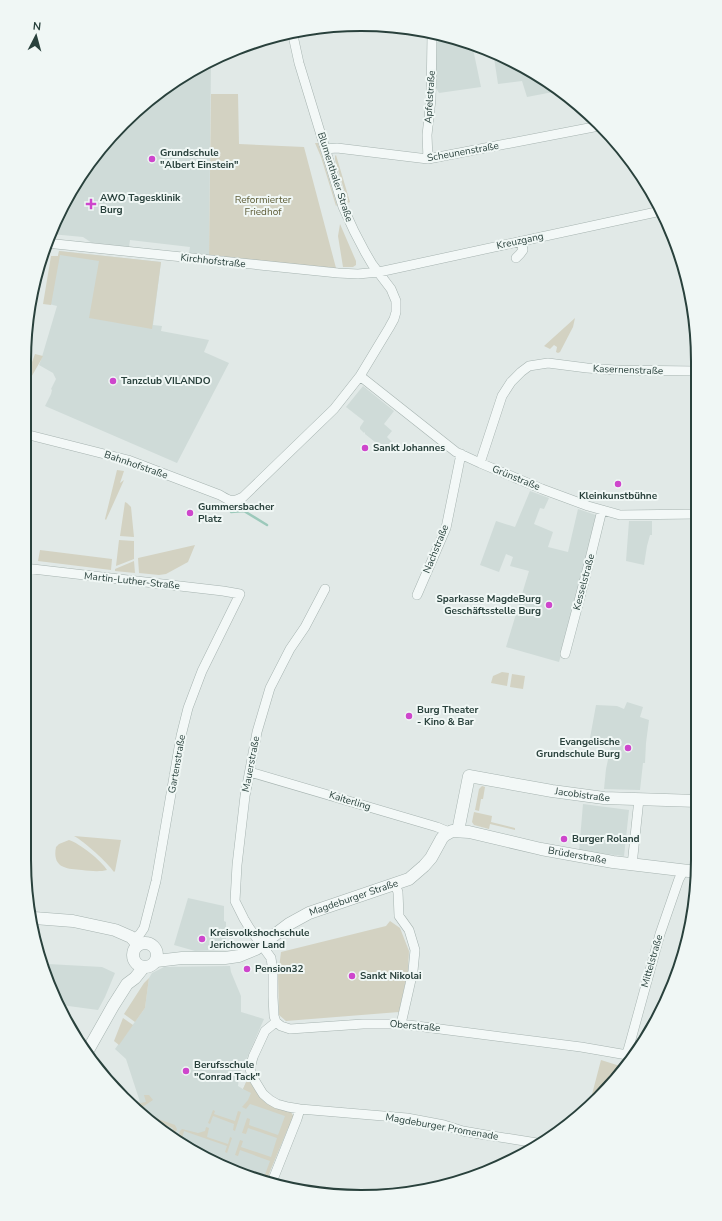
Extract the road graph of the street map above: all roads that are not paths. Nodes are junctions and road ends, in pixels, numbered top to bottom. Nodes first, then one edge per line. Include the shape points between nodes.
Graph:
1 (293, 38) edge
2 (435, 39) edge
3 (593, 127) edge
4 (325, 149) junction
5 (428, 159) junction
6 (656, 212) edge
7 (521, 241) junction
8 (53, 245) edge
9 (516, 258) dead end
10 (380, 272) junction
11 (691, 371) edge
12 (360, 376) junction
13 (31, 436) edge
14 (461, 454) junction
15 (480, 463) junction
16 (243, 497) joint
17 (602, 510) junction
18 (691, 514) edge
19 (31, 569) edge
20 (325, 589) dead end
21 (240, 594) joint
22 (417, 595) dead end
23 (564, 654) dead end
24 (250, 772) junction
25 (469, 776) joint
26 (639, 799) junction
27 (691, 801) edge
28 (453, 831) junction
29 (632, 865) junction
30 (684, 870) junction
31 (690, 871) edge
32 (395, 884) junction
33 (36, 918) edge
34 (136, 942) junction
35 (262, 946) junction
36 (155, 949) junction
37 (182, 958) junction
38 (156, 961) junction
39 (139, 965) junction
40 (276, 1022) junction
41 (401, 1024) junction
42 (90, 1047) edge
43 (632, 1048) edge
44 (627, 1055) edge
45 (300, 1109) junction
46 (532, 1142) edge
47 (274, 1178) edge

1 - 4 street, Blumenthaler Straße
2 - 5 street, Apfelstraße via 427,135
3 - 5 street, Scheunenstraße
4 - 5 street, Scheunenstraße via 337,148
4 - 10 street, Blumenthaler Straße via 348,218 372,264
6 - 7 street, Kreuzgang
7 - 9 street via 523,250
7 - 10 street, Kreuzgang
8 - 10 street, Kirchhofstraße via 323,272
10 - 12 street, Blumenthaler Straße via 394,294 396,312
11 - 15 street, Kasernenstraße via 615,370 548,363 529,366 505,390
12 - 14 street, Grünstraße
12 - 16 street, Blumenthaler Straße via 334,409
13 - 16 street, Bahnhofstraße via 128,460 228,500 236,501
14 - 15 street, Grünstraße
14 - 22 street, Nachstraße via 446,528
15 - 17 street, Grünstraße
17 - 18 street, Grünstraße via 620,515
17 - 23 street, Kesselstraße
19 - 21 street, Martin-Luther-Straße
20 - 24 street, Mauerstraße via 270,688 257,732
21 - 34 street, Gartenstraße via 202,671 188,708 155,888 144,928
24 - 28 street, Kaiterling
24 - 35 street, Mauerstraße via 236,865 235,898 244,919
25 - 26 street, Jacobistraße via 552,792
25 - 28 street, Magdeburger Straße
26 - 27 street, Jacobistraße
26 - 29 street
28 - 29 street, Brüderstraße via 469,832 548,851
28 - 32 street, Magdeburger Straße via 442,838 431,858 418,872 409,879
29 - 30 street, Brüderstraße
30 - 31 street, Brüderstraße
30 - 43 street, Mittelstraße via 678,879 660,934
32 - 35 street, Magdeburger Straße via 309,913 289,924
32 - 41 street via 399,916 409,930 415,950
33 - 34 street via 88,924 124,933
34 - 36 street via 145,943
34 - 39 street via 132,955
35 - 37 street, Magdeburger Straße via 246,954 224,958
35 - 40 street via 271,958 273,1010
36 - 37 street, Magdeburger Straße
36 - 38 street
37 - 38 street, Magdeburger Straße
38 - 39 street via 150,967
39 - 42 street via 129,975 127,984
40 - 41 street, Oberstraße via 290,1029
40 - 45 street, Magdeburger Promenade via 265,1030 250,1069 263,1094 270,1100
41 - 44 street, Oberstraße
45 - 46 street, Magdeburger Promenade via 407,1118 463,1131
45 - 47 street

